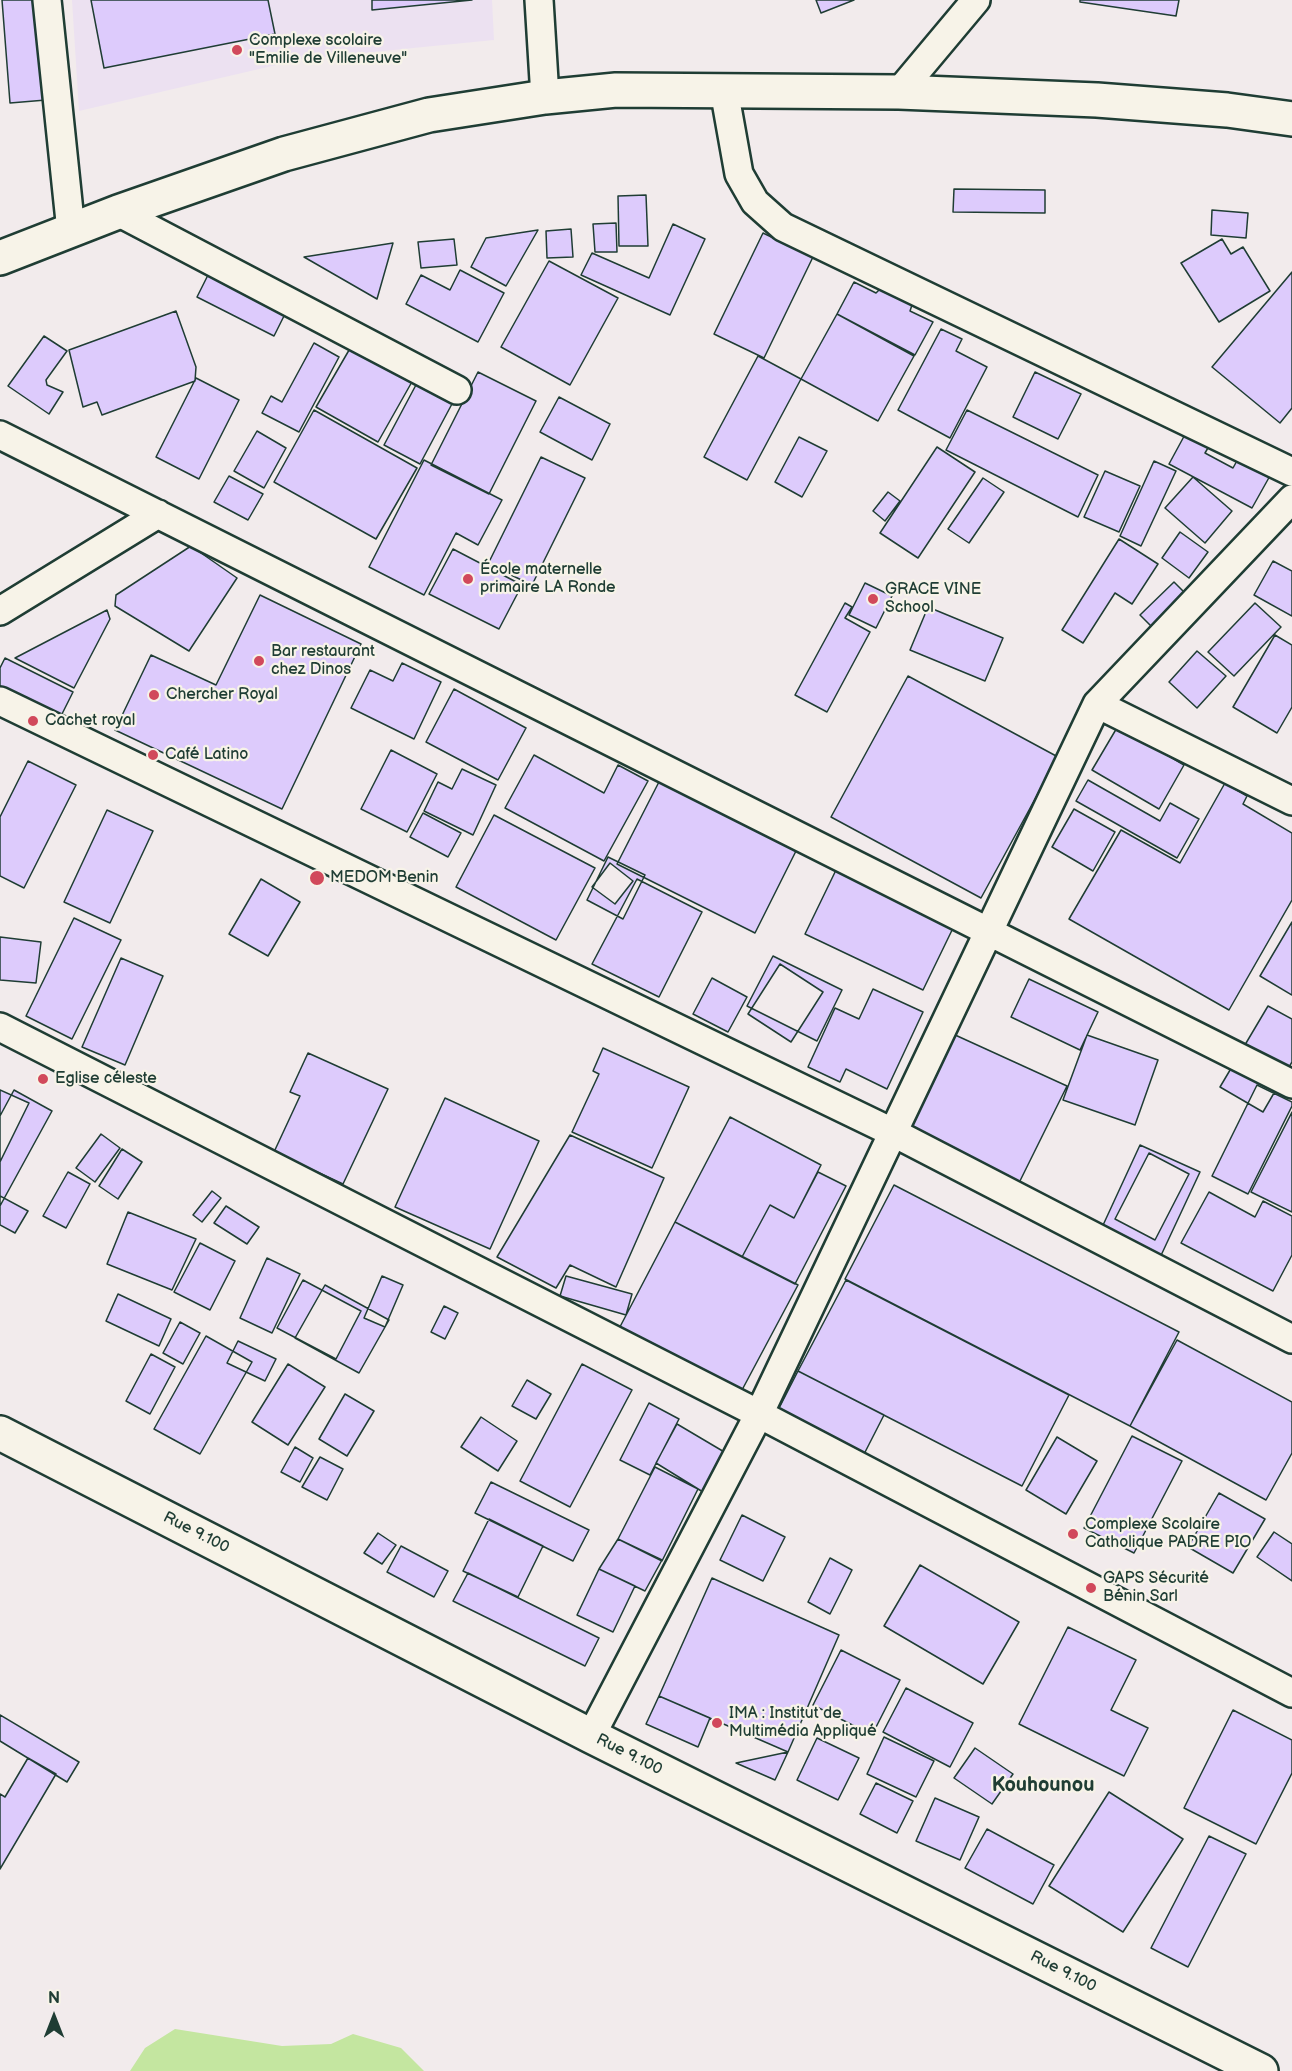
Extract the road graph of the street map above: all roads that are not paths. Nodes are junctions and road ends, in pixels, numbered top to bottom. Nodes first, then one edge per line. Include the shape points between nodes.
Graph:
1 (47, 0) edge
2 (539, 0) edge
3 (976, 0) edge
4 (724, 90) junction
5 (899, 92) junction
6 (545, 98) junction
7 (1292, 119) edge
8 (118, 212) junction
9 (71, 231) junction
10 (0, 258) edge
11 (457, 390) dead end
12 (0, 435) edge
13 (1292, 472) edge
14 (1292, 499) edge
15 (158, 514) junction
16 (0, 611) edge
17 (0, 701) edge
18 (1096, 704) junction
19 (1292, 801) edge
20 (988, 930) junction
21 (0, 1027) edge
22 (1292, 1084) edge
23 (894, 1133) junction
24 (1292, 1339) edge
25 (759, 1414) junction
26 (0, 1433) edge
27 (1292, 1693) edge
28 (591, 1736) junction
29 (1261, 2071) edge

1 - 9 street
2 - 6 street
3 - 5 street
4 - 5 street
4 - 6 street via 616,90
4 - 13 street via 739,174 755,201 783,226
5 - 7 street via 1097,100
6 - 8 street via 429,115 352,135 284,154
8 - 9 street
8 - 11 street
9 - 10 street
12 - 15 street
14 - 18 street
15 - 16 street
15 - 20 street
17 - 23 street
18 - 19 street
18 - 20 street
20 - 22 street
20 - 23 street
21 - 25 street
23 - 24 street
23 - 25 street
25 - 27 street
25 - 28 street
26 - 28 street, Rue 9.100
28 - 29 street, Rue 9.100

